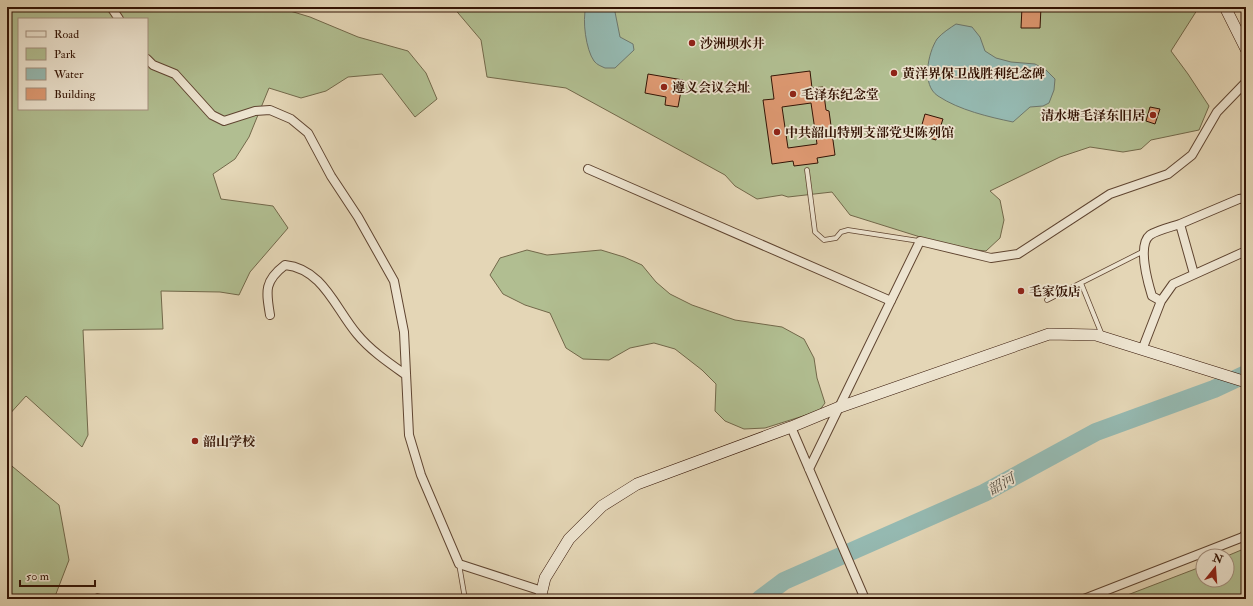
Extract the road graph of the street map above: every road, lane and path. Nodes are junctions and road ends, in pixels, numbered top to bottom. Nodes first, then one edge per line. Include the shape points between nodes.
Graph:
1 (111, 7) edge
2 (1225, 7) edge
3 (118, 18) edge
4 (1246, 49) edge
5 (148, 60) edge
6 (1246, 82) edge
7 (588, 169) dead end
8 (807, 170) dead end
9 (1246, 198) edge
10 (1180, 224) junction
11 (920, 242) junction
12 (1144, 251) junction
13 (1246, 251) edge
14 (1194, 274) junction
15 (1081, 283) junction
16 (891, 300) junction
17 (1047, 300) dead end
18 (1161, 301) junction
19 (270, 315) dead end
20 (1103, 338) junction
21 (1142, 350) junction
22 (406, 375) junction
23 (1246, 382) edge
24 (837, 408) junction
25 (791, 428) junction
26 (809, 469) junction
27 (1246, 533) edge
28 (459, 564) junction
29 (541, 595) edge
30 (92, 599) edge
31 (110, 599) edge
32 (465, 599) edge
33 (865, 599) edge
34 (1084, 599) edge

1 - 3 street
2 - 4 main road
5 - 22 street via 152,65 175,74 212,115 224,121 255,111 270,110 291,119 308,133 394,281 404,332
6 - 11 street via 1217,112 1192,155 1168,174 1110,194 1018,254 992,258
7 - 16 street
8 - 11 lane via 815,232 824,240 836,238 841,232 848,230
9 - 10 street via 1238,199
10 - 12 street via 1150,235 1145,242
10 - 14 street
11 - 16 street
12 - 15 lane
12 - 18 street via 1147,280 1152,296
13 - 14 street
14 - 18 street via 1173,284
15 - 17 lane
15 - 20 lane
16 - 24 street
18 - 21 street
19 - 22 street via 266,293 273,274 285,265 298,266 319,281 357,335
20 - 21 main road
20 - 24 main road via 1096,335 1049,334
21 - 23 main road
22 - 28 street via 409,436 420,475
24 - 25 main road
24 - 26 street
25 - 26 street
25 - 29 main road via 637,484 615,497 602,506 569,539 545,578
26 - 33 street
27 - 34 street via 1243,537
28 - 29 street
28 - 32 lane
30 - 31 lane via 97,596

